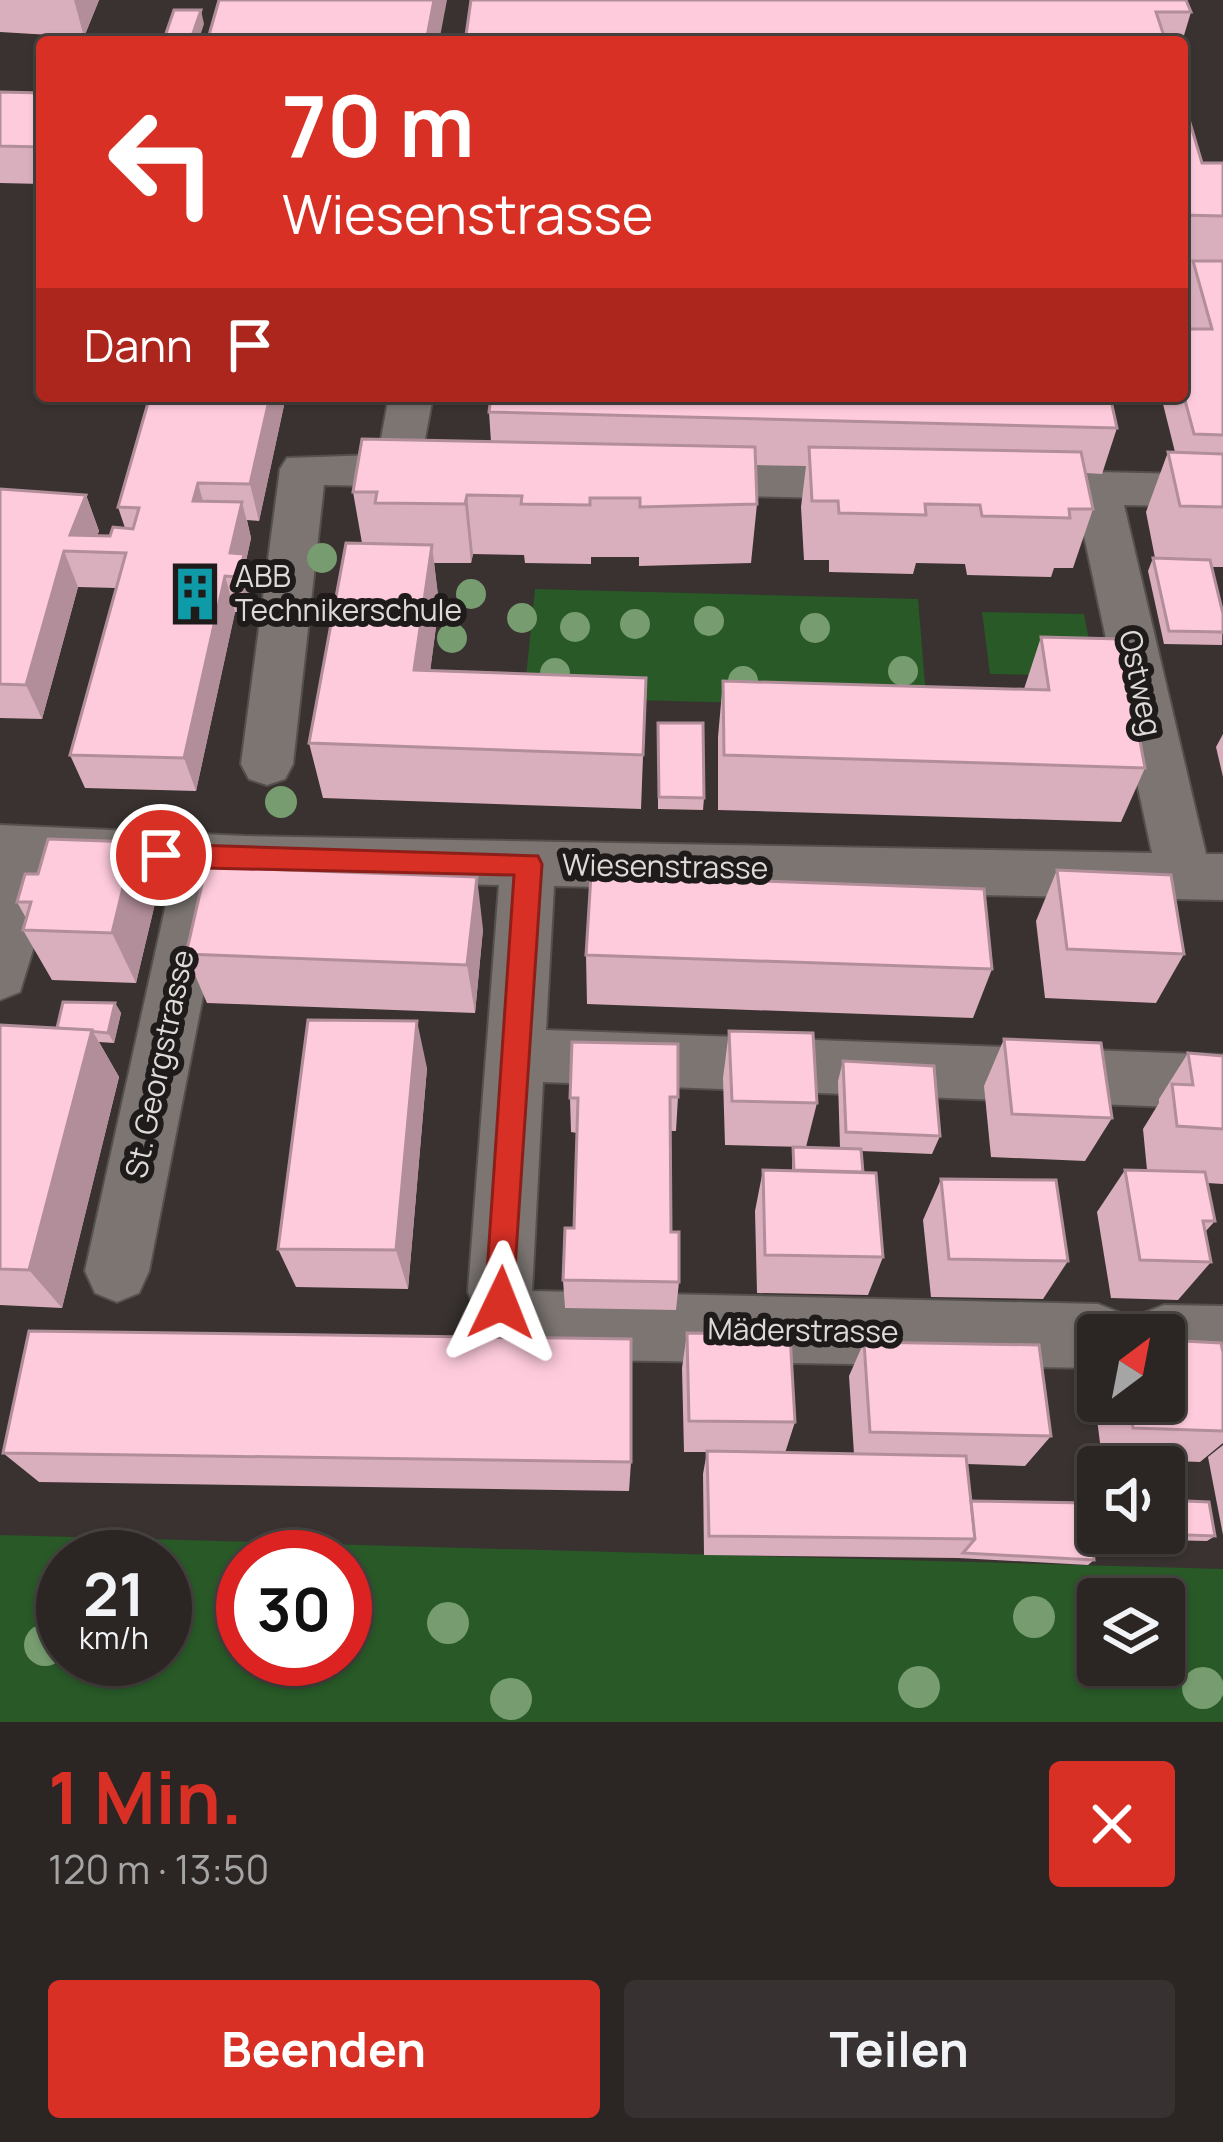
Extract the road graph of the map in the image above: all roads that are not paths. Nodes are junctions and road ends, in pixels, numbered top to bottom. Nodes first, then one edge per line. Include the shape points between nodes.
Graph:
1 (410, 402) edge
2 (397, 470) junction
3 (467, 472) edge
4 (1108, 473) junction
5 (653, 478) edge
6 (934, 484) edge
7 (980, 486) edge
8 (1223, 491) edge
9 (267, 764) dead end
10 (18, 849) edge
11 (203, 857) junction
12 (528, 864) junction
13 (1203, 877) edge
14 (0, 975) edge
15 (514, 1055) junction
16 (1223, 1082) edge
17 (117, 1271) dead end
18 (1077, 1336) edge
19 (1185, 1337) edge
20 (1223, 1338) edge

1 - 2 street
2 - 3 street
2 - 9 street via 303,469
4 - 7 street
4 - 8 street
4 - 13 street, Ostweg
5 - 6 street
10 - 11 street, Wiesenstrasse
10 - 14 street, Wiesenstrasse
11 - 12 street, Wiesenstrasse
11 - 17 street, St. Georgstrasse
12 - 13 street, Wiesenstrasse
12 - 15 street
15 - 16 street
15 - 18 street, Mäderstrasse via 500,1292 510,1316 536,1327
19 - 20 street

